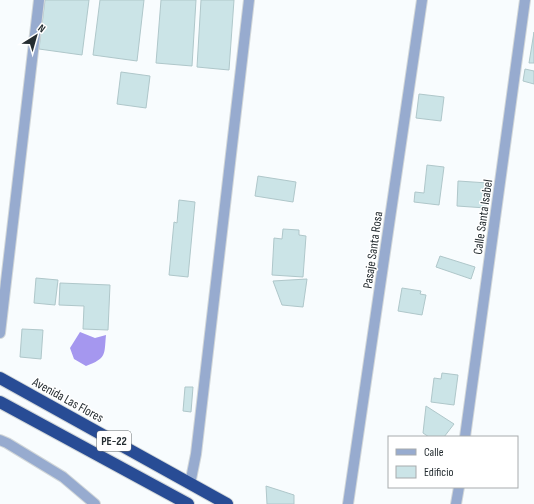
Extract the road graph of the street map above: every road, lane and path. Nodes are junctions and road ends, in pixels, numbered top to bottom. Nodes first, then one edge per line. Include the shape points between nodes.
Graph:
1 (39, 0) edge
2 (250, 0) edge
3 (422, 0) edge
4 (525, 0) edge
5 (0, 333) edge
6 (0, 378) edge
7 (0, 402) edge
8 (466, 436) edge
9 (0, 440) edge
10 (190, 484) junction
11 (459, 488) edge
12 (95, 504) edge
13 (188, 504) edge
14 (228, 504) edge
15 (348, 504) edge
16 (456, 504) edge

1 - 5 street
2 - 10 street via 196,454
3 - 15 street, Pasaje Santa Rosa
4 - 8 street, Calle Santa Isabel
6 - 10 highway, Avenida Las Flores / PE-22
7 - 13 highway, PE-22
9 - 12 street via 63,477
10 - 14 highway, Avenida Las Flores / PE-22
11 - 16 street

